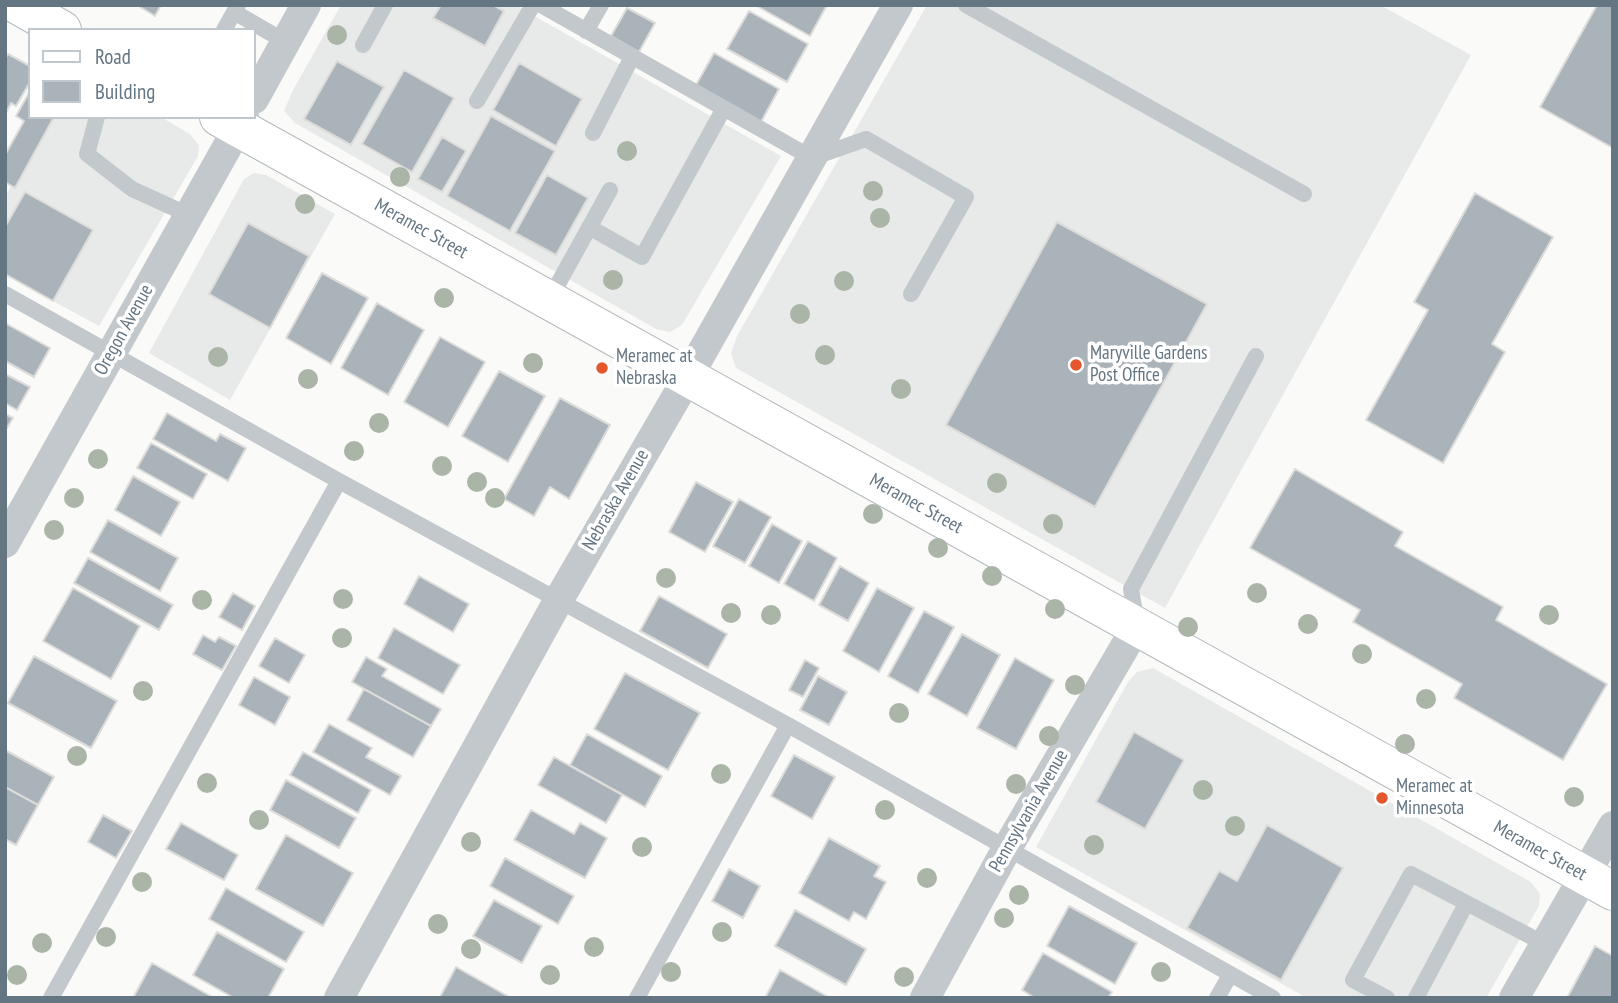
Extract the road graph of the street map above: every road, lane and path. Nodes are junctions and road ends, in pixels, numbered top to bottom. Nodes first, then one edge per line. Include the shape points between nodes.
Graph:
1 (18, 5) edge
2 (306, 5) edge
3 (385, 5) edge
4 (533, 5) edge
5 (541, 5) edge
6 (601, 5) edge
7 (898, 5) edge
8 (966, 5) edge
9 (236, 9) edge
10 (58, 28) edge
11 (225, 28) edge
12 (586, 31) junction
13 (286, 43) junction
14 (363, 45) dead end
15 (632, 57) junction
16 (256, 89) edge
17 (477, 101) dead end
18 (724, 108) junction
19 (96, 119) edge
20 (237, 119) edge
21 (246, 119) edge
22 (593, 132) dead end
23 (813, 158) junction
24 (610, 190) dead end
25 (1304, 194) dead end
26 (189, 215) junction
27 (589, 227) junction
28 (911, 294) dead end
29 (5, 295) edge
30 (549, 300) junction
31 (111, 354) junction
32 (1256, 356) dead end
33 (688, 377) junction
34 (339, 481) junction
35 (5, 544) edge
36 (558, 601) junction
37 (1137, 626) junction
38 (788, 725) junction
39 (1613, 826) edge
40 (1006, 850) junction
41 (1599, 883) edge
42 (1466, 904) junction
43 (1545, 944) junction
44 (1230, 975) junction
45 (51, 998) edge
46 (339, 998) edge
47 (637, 998) edge
48 (925, 998) edge
49 (1217, 998) edge
50 (1273, 998) edge
51 (1387, 998) edge
52 (1416, 998) edge
53 (1514, 998) edge

1 - 10 street
2 - 13 street, Oregon Avenue
3 - 14 lane
4 - 17 lane
5 - 12 lane
6 - 12 lane
7 - 23 street, Nebraska Avenue
8 - 25 lane
9 - 11 lane
9 - 13 lane
12 - 15 lane
13 - 16 street, Oregon Avenue
15 - 18 lane
15 - 22 lane
18 - 23 lane
18 - 27 lane via 642,257
19 - 26 lane via 87,154 132,189
20 - 26 street, Oregon Avenue
21 - 30 street, Meramec Street
23 - 28 lane via 866,139 966,197
23 - 33 street, Nebraska Avenue
24 - 27 lane
26 - 31 street, Oregon Avenue
27 - 30 lane
29 - 31 lane
30 - 33 street, Meramec Street
31 - 34 lane
31 - 35 street, Oregon Avenue
32 - 37 lane via 1131,589
33 - 36 street, Nebraska Avenue
33 - 37 street, Meramec Street
34 - 36 lane
34 - 45 lane
36 - 38 lane
36 - 46 street, Nebraska Avenue
37 - 40 street, Pennsylvania Avenue
37 - 41 street, Meramec Street
38 - 40 lane
38 - 47 lane
39 - 41 street
40 - 44 lane
40 - 48 street, Pennsylvania Avenue
41 - 43 street
42 - 43 lane
42 - 51 lane via 1411,874 1353,980
42 - 52 lane
43 - 53 street
44 - 49 lane
44 - 50 lane

